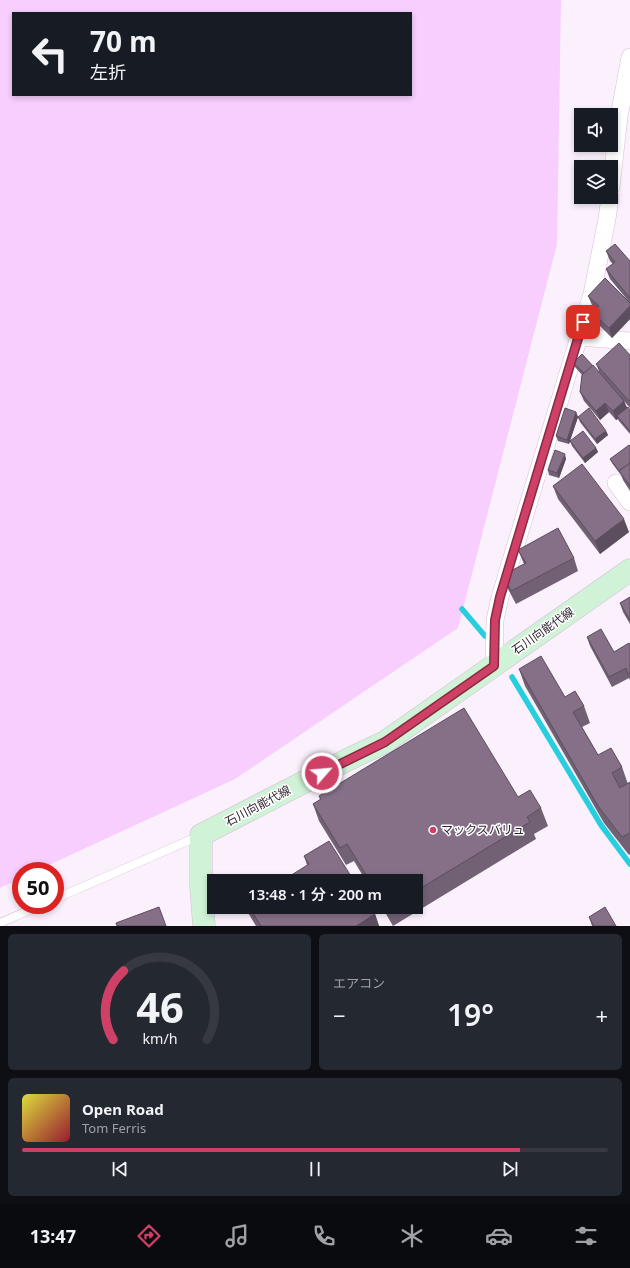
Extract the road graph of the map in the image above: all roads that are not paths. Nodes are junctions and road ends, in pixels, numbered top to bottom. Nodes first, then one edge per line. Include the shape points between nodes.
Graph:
1 (630, 57) edge
2 (614, 160) edge
3 (609, 204) edge
4 (579, 337) junction
5 (630, 341) edge
6 (616, 483) dead end
7 (630, 502) edge
8 (630, 570) edge
9 (494, 666) junction
10 (202, 835) junction
11 (64, 895) edge
12 (19, 914) edge
13 (0, 922) edge
14 (204, 926) edge

1 - 2 street
3 - 4 street via 592,294
4 - 5 street
4 - 9 street via 500,597 495,620
6 - 7 street
8 - 9 main road, 石川向能代線
9 - 10 main road, 石川向能代線 via 385,742
10 - 11 lane
10 - 14 main road via 201,887
12 - 13 lane

